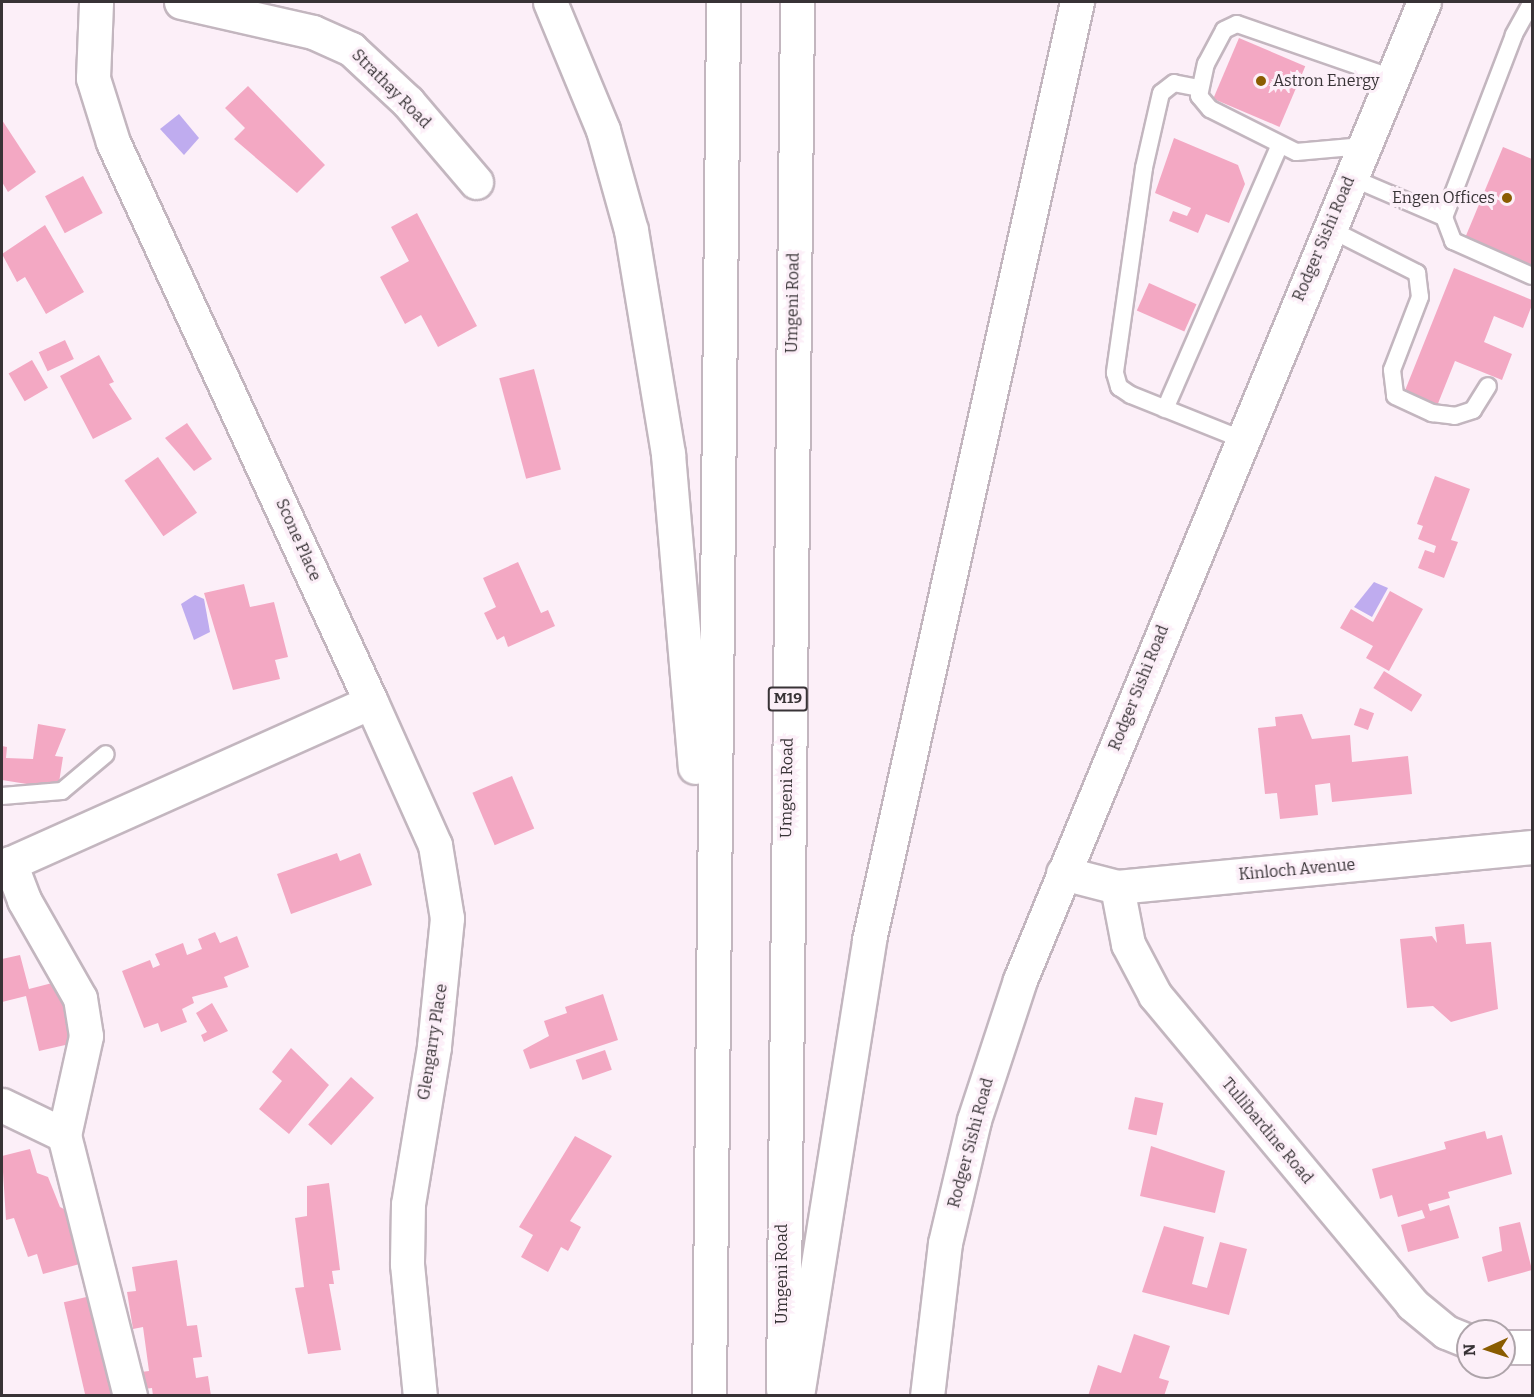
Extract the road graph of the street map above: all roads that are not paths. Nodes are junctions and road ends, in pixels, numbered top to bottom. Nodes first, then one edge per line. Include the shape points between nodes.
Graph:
1 (96, 2) edge
2 (181, 2) edge
3 (550, 2) edge
4 (723, 2) edge
5 (797, 2) edge
6 (1077, 2) edge
7 (1424, 2) edge
8 (1533, 2) edge
9 (1390, 77) junction
10 (1199, 88) junction
11 (1280, 145) junction
12 (1363, 146) junction
13 (1350, 177) junction
14 (476, 182) dead end
15 (1444, 217) junction
16 (1328, 228) junction
17 (1533, 276) edge
18 (1488, 386) dead end
19 (1165, 409) junction
20 (1241, 440) junction
21 (371, 702) junction
22 (106, 754) dead end
23 (2, 796) edge
24 (1533, 847) edge
25 (6, 865) edge
26 (1063, 873) junction
27 (1117, 887) junction
28 (2, 1105) edge
29 (64, 1135) junction
30 (710, 1137) junction
31 (1456, 1336) edge
32 (1516, 1347) edge
33 (1533, 1347) edge
34 (130, 1395) edge
35 (420, 1395) edge
36 (709, 1395) edge
37 (783, 1395) edge
38 (797, 1395) edge
39 (927, 1395) edge

1 - 21 main road, Scone Place via 93,78 113,142
2 - 14 main road, Strathay Road via 313,32 351,49 408,102
3 - 30 main road via 603,130 631,230 668,454 693,738
4 - 30 main road
5 - 37 main road, Umgeni Road / M19
6 - 38 main road via 869,940
7 - 9 main road, Rodger Sishi Road
8 - 15 lane via 1514,35
9 - 10 lane via 1237,24 1221,34
9 - 12 main road, Rodger Sishi Road
10 - 11 lane via 1210,109
10 - 19 lane via 1174,83 1161,93 1144,168 1115,362 1119,387
11 - 12 lane via 1296,152
11 - 19 lane
12 - 13 main road, Rodger Sishi Road
13 - 15 lane
13 - 16 main road, Rodger Sishi Road
15 - 17 lane via 1453,242
16 - 18 lane via 1417,273 1420,297 1392,370 1395,396 1432,413 1455,416 1473,410
16 - 20 main road, Rodger Sishi Road
19 - 20 lane
20 - 26 main road, Rodger Sishi Road
21 - 25 main road
21 - 35 main road, Glengarry Place via 435,845 447,918 436,1036 408,1204 407,1264
22 - 23 lane via 62,791
24 - 27 main road, Kinloch Avenue
25 - 29 main road via 69,973 85,1021 82,1057
26 - 27 main road, Kinloch Avenue
26 - 39 main road, Rodger Sishi Road via 974,1119 945,1243
27 - 31 main road, Tullibardine Road via 1128,944 1155,995 1412,1304
28 - 29 main road
29 - 34 main road
30 - 36 main road
32 - 33 main road

